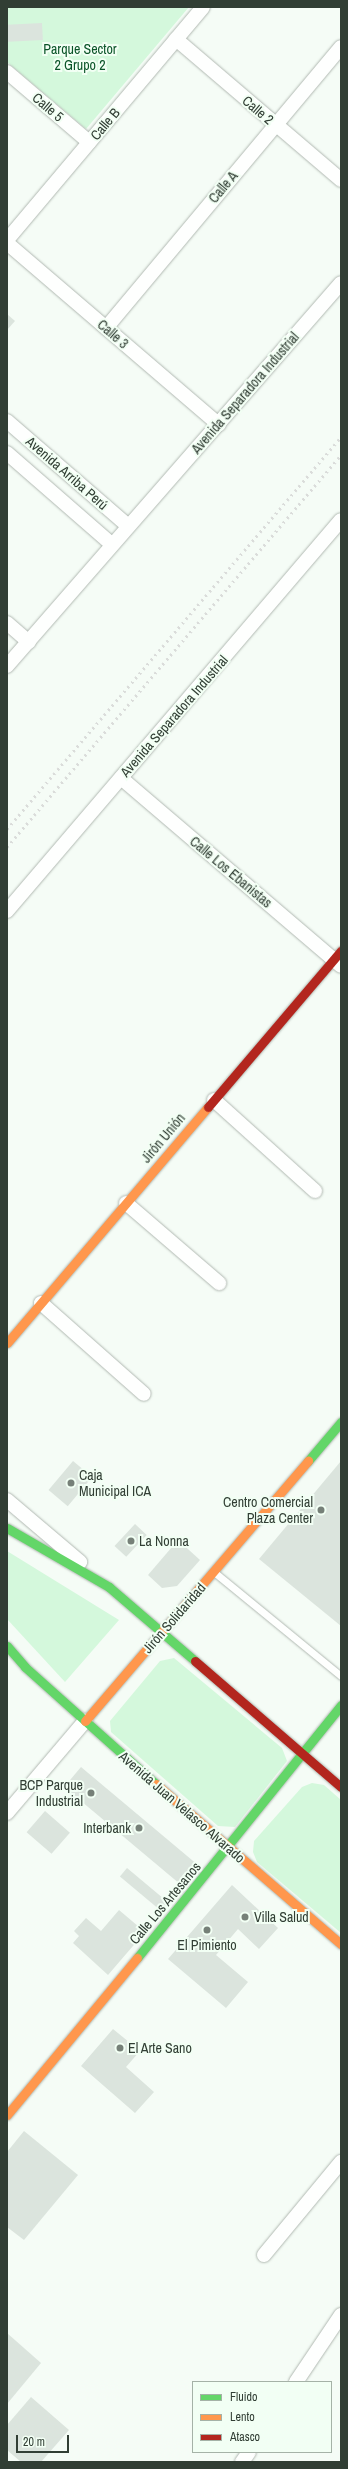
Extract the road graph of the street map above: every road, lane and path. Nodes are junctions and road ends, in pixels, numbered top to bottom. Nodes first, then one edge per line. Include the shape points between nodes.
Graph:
1 (203, 7) edge
2 (176, 39) junction
3 (341, 47) edge
4 (7, 72) edge
5 (276, 124) junction
6 (89, 142) junction
7 (341, 180) edge
8 (7, 240) edge
9 (7, 243) edge
10 (341, 283) edge
11 (106, 328) junction
12 (7, 421) edge
13 (219, 425) junction
14 (7, 453) edge
15 (341, 520) edge
16 (128, 525) junction
17 (110, 544) junction
18 (7, 623) edge
19 (29, 642) junction
20 (7, 666) edge
21 (121, 778) junction
22 (7, 911) edge
23 (339, 959) edge
24 (214, 1100) junction
25 (315, 1191) dead end
26 (126, 1203) junction
27 (220, 1283) dead end
28 (41, 1303) junction
29 (7, 1343) edge
30 (144, 1394) dead end
31 (341, 1422) edge
32 (7, 1500) edge
33 (7, 1528) edge
34 (214, 1572) junction
35 (109, 1587) junction
36 (161, 1633) junction
37 (7, 1646) edge
38 (7, 1653) edge
39 (25, 1667) junction
40 (341, 1676) edge
41 (341, 1705) edge
42 (85, 1721) junction
43 (301, 1753) junction
44 (341, 1787) edge
45 (7, 1813) edge
46 (229, 1848) junction
47 (341, 1944) edge
48 (7, 2115) edge
49 (341, 2162) edge
50 (264, 2255) dead end
51 (341, 2315) edge
52 (297, 2381) edge
53 (248, 2453) edge
54 (242, 2462) edge

1 - 2 street, Calle B
2 - 5 street, Calle 2
2 - 6 street, Calle B
3 - 5 street, Calle A
4 - 6 street, Calle 5
5 - 7 street, Calle 2
5 - 11 street, Calle A
6 - 8 street, Calle B
9 - 11 street, Calle 3
10 - 13 street, Avenida Separadora Industrial
11 - 13 street, Calle 3
12 - 16 street, Avenida Arriba Perú
13 - 16 street, Avenida Separadora Industrial
14 - 17 street, Avenida Arriba Perú
15 - 21 street, Avenida Separadora Industrial
16 - 17 street, Avenida Separadora Industrial
17 - 19 street, Avenida Separadora Industrial
18 - 19 street
19 - 20 street, Avenida Separadora Industrial
21 - 22 street, Avenida Separadora Industrial
21 - 23 street, Calle Los Ebanistas
23 - 24 street, Jirón Unión
24 - 25 street
24 - 26 street, Jirón Unión
26 - 27 street
26 - 28 street, Jirón Unión
28 - 29 street, Jirón Unión
28 - 30 street
31 - 34 street, Jirón Solidaridad
32 - 35 street
33 - 35 street
34 - 36 street, Jirón Solidaridad
34 - 40 lane
35 - 36 street
36 - 42 street, Jirón Solidaridad
36 - 43 street
37 - 39 street, Avenida Juan Velasco Alvarado
38 - 39 street, Avenida Juan Velasco Alvarado
39 - 42 street, Avenida Juan Velasco Alvarado
41 - 43 street, Calle Los Artesanos
42 - 45 street, Jirón Solidaridad
42 - 46 street, Avenida Juan Velasco Alvarado
43 - 44 street
43 - 46 street, Calle Los Artesanos
46 - 47 street, Avenida Juan Velasco Alvarado
46 - 48 street, Calle Los Artesanos
49 - 50 street
51 - 52 street
53 - 54 street

